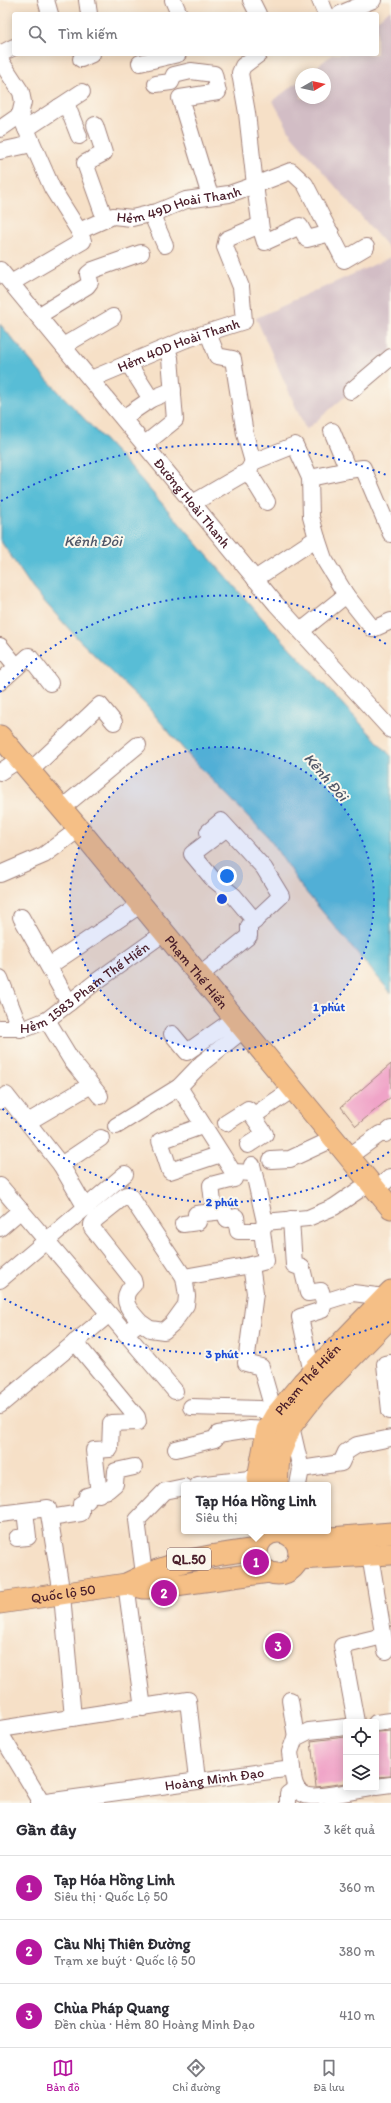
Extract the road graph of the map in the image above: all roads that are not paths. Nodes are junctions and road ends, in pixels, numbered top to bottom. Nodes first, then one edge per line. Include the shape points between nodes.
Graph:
1 (39, 0) edge
2 (45, 0) edge
3 (173, 0) edge
4 (251, 0) edge
5 (320, 0) edge
6 (373, 0) edge
7 (49, 12) edge
8 (178, 12) edge
9 (257, 12) edge
10 (325, 12) edge
11 (345, 12) edge
12 (12, 48) edge
13 (0, 54) edge
14 (170, 56) edge
15 (189, 56) edge
16 (256, 56) edge
17 (0, 60) edge
18 (140, 63) dead end
19 (191, 71) junction
20 (240, 73) junction
21 (214, 74) junction
22 (156, 84) dead end
23 (82, 92) dead end
24 (60, 107) junction
25 (23, 122) junction
26 (96, 125) dead end
27 (0, 129) edge
28 (79, 136) dead end
29 (32, 144) junction
30 (0, 151) edge
31 (255, 185) junction
32 (210, 196) junction
33 (151, 213) junction
34 (105, 220) junction
35 (260, 225) junction
36 (79, 231) junction
37 (331, 233) junction
38 (165, 245) dead end
39 (366, 246) dead end
40 (141, 253) dead end
41 (0, 270) edge
42 (11, 283) junction
43 (38, 316) junction
44 (113, 318) dead end
45 (208, 333) junction
46 (63, 346) junction
47 (166, 348) junction
48 (391, 357) edge
49 (128, 363) junction
50 (90, 379) junction
51 (173, 390) junction
52 (351, 391) dead end
53 (151, 399) junction
54 (123, 418) junction
55 (332, 431) dead end
56 (144, 444) junction
57 (251, 466) junction
58 (348, 470) junction
59 (310, 478) junction
60 (267, 502) dead end
61 (193, 503) junction
62 (391, 534) edge
63 (317, 538) junction
64 (255, 579) junction
65 (346, 595) junction
66 (391, 621) edge
67 (301, 631) junction
68 (0, 646) edge
69 (17, 667) junction
70 (0, 682) edge
71 (50, 683) dead end
72 (114, 722) dead end
73 (391, 730) edge
74 (0, 736) edge
75 (138, 745) dead end
76 (25, 765) junction
77 (0, 772) edge
78 (62, 808) junction
79 (227, 828) junction
80 (79, 829) junction
81 (208, 832) dead end
82 (0, 874) edge
83 (140, 905) junction
84 (21, 917) dead end
85 (255, 921) junction
86 (164, 933) junction
87 (49, 966) junction
88 (199, 976) junction
89 (0, 978) edge
90 (69, 1003) junction
91 (47, 1020) junction
92 (239, 1024) junction
93 (0, 1028) edge
94 (20, 1029) junction
95 (172, 1034) dead end
96 (179, 1087) junction
97 (292, 1089) junction
98 (0, 1100) edge
99 (253, 1116) junction
100 (28, 1122) junction
101 (226, 1123) dead end
102 (116, 1126) dead end
103 (202, 1126) junction
104 (391, 1129) edge
105 (101, 1138) dead end
106 (333, 1139) junction
107 (248, 1145) dead end
108 (221, 1154) junction
109 (348, 1157) junction
110 (271, 1160) dead end
111 (61, 1165) junction
112 (233, 1172) junction
113 (125, 1174) dead end
114 (379, 1183) edge
115 (0, 1186) edge
116 (93, 1208) junction
117 (391, 1208) edge
118 (21, 1210) junction
119 (214, 1212) junction
120 (291, 1220) junction
121 (183, 1224) dead end
122 (264, 1227) junction
123 (0, 1228) edge
124 (46, 1240) junction
125 (251, 1265) junction
126 (184, 1277) junction
127 (0, 1280) edge
128 (388, 1294) edge
129 (324, 1302) junction
130 (109, 1314) junction
131 (140, 1322) junction
132 (389, 1326) edge
133 (125, 1333) junction
134 (75, 1342) junction
135 (391, 1363) edge
136 (311, 1383) junction
137 (175, 1391) dead end
138 (0, 1405) edge
139 (191, 1407) dead end
140 (390, 1411) edge
141 (278, 1424) junction
142 (391, 1438) edge
143 (176, 1448) dead end
144 (134, 1467) dead end
145 (301, 1469) junction
146 (266, 1482) edge
147 (299, 1482) edge
148 (181, 1488) edge
149 (99, 1494) junction
150 (25, 1512) junction
151 (0, 1514) edge
152 (50, 1518) junction
153 (391, 1533) edge
154 (17, 1538) dead end
155 (280, 1541) edge
156 (391, 1554) edge
157 (370, 1555) junction
158 (269, 1572) junction
159 (144, 1574) junction
160 (126, 1584) junction
161 (62, 1594) junction
162 (0, 1603) edge
163 (290, 1700) dead end
164 (143, 1708) junction
165 (73, 1718) junction
166 (355, 1719) edge
167 (391, 1721) edge
168 (379, 1723) edge
169 (343, 1727) edge
170 (0, 1729) edge
171 (0, 1733) edge
172 (296, 1737) junction
173 (292, 1768) junction
174 (197, 1780) junction
175 (391, 1785) edge
176 (379, 1787) edge
177 (296, 1788) junction
178 (351, 1791) edge
179 (41, 1803) edge
180 (288, 1803) edge

1 - 2 street
2 - 7 street
3 - 8 street
4 - 9 street
5 - 10 street
6 - 11 street
12 - 13 street
14 - 18 street
15 - 19 street
16 - 20 street via 243,66
17 - 25 street via 22,92
19 - 21 street
19 - 22 street via 174,75 171,82
20 - 21 street
20 - 31 street
21 - 32 street via 218,92 180,98
23 - 24 street
24 - 25 street
24 - 28 street via 68,108
25 - 27 street
25 - 29 street
26 - 34 street via 104,153 85,164
29 - 30 street
29 - 36 street via 52,188
31 - 32 street, Hẻm 49D Hoài Thanh via 228,194
31 - 35 street
31 - 37 street, Hẻm 49D Hoài Thanh via 291,171 305,184
32 - 33 street, Hẻm 49D Hoài Thanh via 186,200
33 - 34 street, Hẻm 49D Hoài Thanh via 132,218 113,216
33 - 38 street
34 - 36 street, Hẻm 49D Hoài Thanh
35 - 37 street via 265,242 300,226 307,238
35 - 45 street, Hẻm 40D Hoài Thanh via 227,239 225,247 241,287 244,321
36 - 42 street via 83,241
37 - 39 street via 344,260
40 - 43 street via 93,270 88,274 90,282 87,286
41 - 42 street, Đường Hoài Thanh
42 - 43 street, Đường Hoài Thanh
43 - 46 street, Đường Hoài Thanh
44 - 46 street
45 - 47 street, Hẻm 40D Hoài Thanh
45 - 57 street via 217,356 233,359
46 - 50 street, Đường Hoài Thanh
47 - 49 street, Hẻm 40D Hoài Thanh
47 - 51 street via 170,358
48 - 52 street
49 - 50 street, Hẻm 40D Hoài Thanh
49 - 53 street
50 - 54 street, Đường Hoài Thanh
51 - 53 street
51 - 56 street via 175,420
53 - 54 street
54 - 56 street, Đường Hoài Thanh
55 - 58 street
56 - 61 street, Đường Hoài Thanh
57 - 59 street via 295,445
57 - 60 street
57 - 61 street
58 - 59 street
58 - 62 street via 363,468
59 - 63 street via 311,517
61 - 64 street, Đường Hoài Thanh
63 - 64 street
63 - 65 street via 324,558
64 - 67 street, Đường Hoài Thanh
65 - 66 street via 373,629
65 - 67 street
67 - 73 street, Đường Hoài Thanh
68 - 69 street
69 - 70 street
69 - 71 street via 29,656
72 - 76 street via 100,706
74 - 76 main road, Phạm Thế Hiển
75 - 78 street
76 - 77 street
76 - 78 main road, Phạm Thế Hiển
78 - 80 main road, Phạm Thế Hiển
79 - 81 street via 221,821
79 - 85 street via 264,868 281,896
79 - 85 street via 192,854
80 - 82 street via 44,855
80 - 83 main road, Phạm Thế Hiển
83 - 86 main road, Phạm Thế Hiển
83 - 87 street
84 - 87 street
85 - 88 street via 249,926 249,936
86 - 88 main road, Phạm Thế Hiển
86 - 90 street, Hẻm 1583 Phạm Thế Hiển
87 - 90 street
88 - 92 main road, Phạm Thế Hiển
89 - 94 street
90 - 91 street, Hẻm 1583 Phạm Thế Hiển
91 - 94 street, Hẻm 1583 Phạm Thế Hiển
91 - 100 street via 72,1061 95,1091
92 - 95 street via 187,1052
92 - 96 street
92 - 97 main road, Phạm Thế Hiển
93 - 94 street, Hẻm 1583 Phạm Thế Hiển
96 - 102 street
96 - 103 street
97 - 99 street
97 - 106 main road, Phạm Thế Hiển
98 - 100 street via 6,1095
99 - 101 street via 248,1109
99 - 107 street via 265,1134
100 - 111 street
103 - 108 street
103 - 108 street via 160,1141 170,1171
104 - 109 street
105 - 111 street
106 - 109 main road, Phạm Thế Hiển
106 - 110 street via 292,1164
108 - 112 street
109 - 114 main road, Phạm Thế Hiển
111 - 116 street
112 - 119 street via 234,1179 211,1185
112 - 122 street via 253,1169
113 - 116 street
114 - 117 main road, Phạm Thế Hiển
114 - 120 street via 308,1218
115 - 118 street
116 - 124 street
116 - 126 street via 129,1195
116 - 131 street via 92,1228 133,1280 134,1284 127,1291 126,1303
118 - 123 street
118 - 124 street
119 - 121 street via 196,1214 198,1222
119 - 122 street via 224,1211 227,1219 236,1217 238,1231
120 - 122 street
120 - 129 street via 294,1265 302,1268 308,1293 321,1291
122 - 125 street via 266,1261
124 - 127 street
124 - 130 street
125 - 126 street
125 - 141 street via 255,1293 246,1363 262,1367
126 - 131 street via 186,1305 173,1323 160,1332
128 - 129 street via 353,1293
128 - 136 main road, Phạm Thế Hiển
129 - 136 street via 322,1310 300,1317
130 - 133 street
130 - 134 street
131 - 133 street
132 - 136 main road, Phạm Thế Hiển
133 - 137 street
134 - 138 street
134 - 149 street via 137,1417 138,1422 111,1423 110,1448 94,1450
135 - 140 street via 385,1364
136 - 141 main road, Phạm Thế Hiển
139 - 141 street via 260,1409
141 - 143 street via 218,1434 215,1439
141 - 145 street
141 - 146 main road, Phạm Thế Hiển via 280,1456
142 - 145 street via 357,1445 346,1452 341,1463
144 - 149 street via 116,1471 115,1484
145 - 147 street
148 - 159 street via 165,1491 137,1520
149 - 152 street via 86,1496 87,1500 81,1504 81,1513
150 - 151 street
150 - 152 street via 48,1508
150 - 154 street via 28,1537
152 - 161 street
153 - 155 main road, Quốc lộ 50 / QL.50
155 - 157 main road, Quốc lộ 50 / QL.50
155 - 158 main road via 258,1563
155 - 158 main road, QL.50 via 295,1565 287,1572
155 - 159 main road, Quốc lộ 50 / QL.50 via 185,1560
156 - 157 main road, Quốc lộ 50 / QL.50
157 - 166 street via 384,1644 342,1646
158 - 160 main road, Quốc lộ 50 / QL.50 via 154,1588
159 - 160 main road, Quốc lộ 50 / QL.50
160 - 161 main road, Quốc lộ 50 / QL.50
160 - 164 street
161 - 162 main road, Quốc lộ 50 / QL.50
161 - 165 street
163 - 172 street
164 - 165 street
164 - 174 street via 188,1700
165 - 170 street
167 - 168 street
169 - 172 street via 309,1731
171 - 179 street
172 - 173 street via 290,1752
173 - 174 street, Hoàng Minh Đạo
173 - 177 street
174 - 179 street, Hoàng Minh Đạo
175 - 176 street
177 - 178 street via 304,1795 314,1797
177 - 180 street via 288,1794

